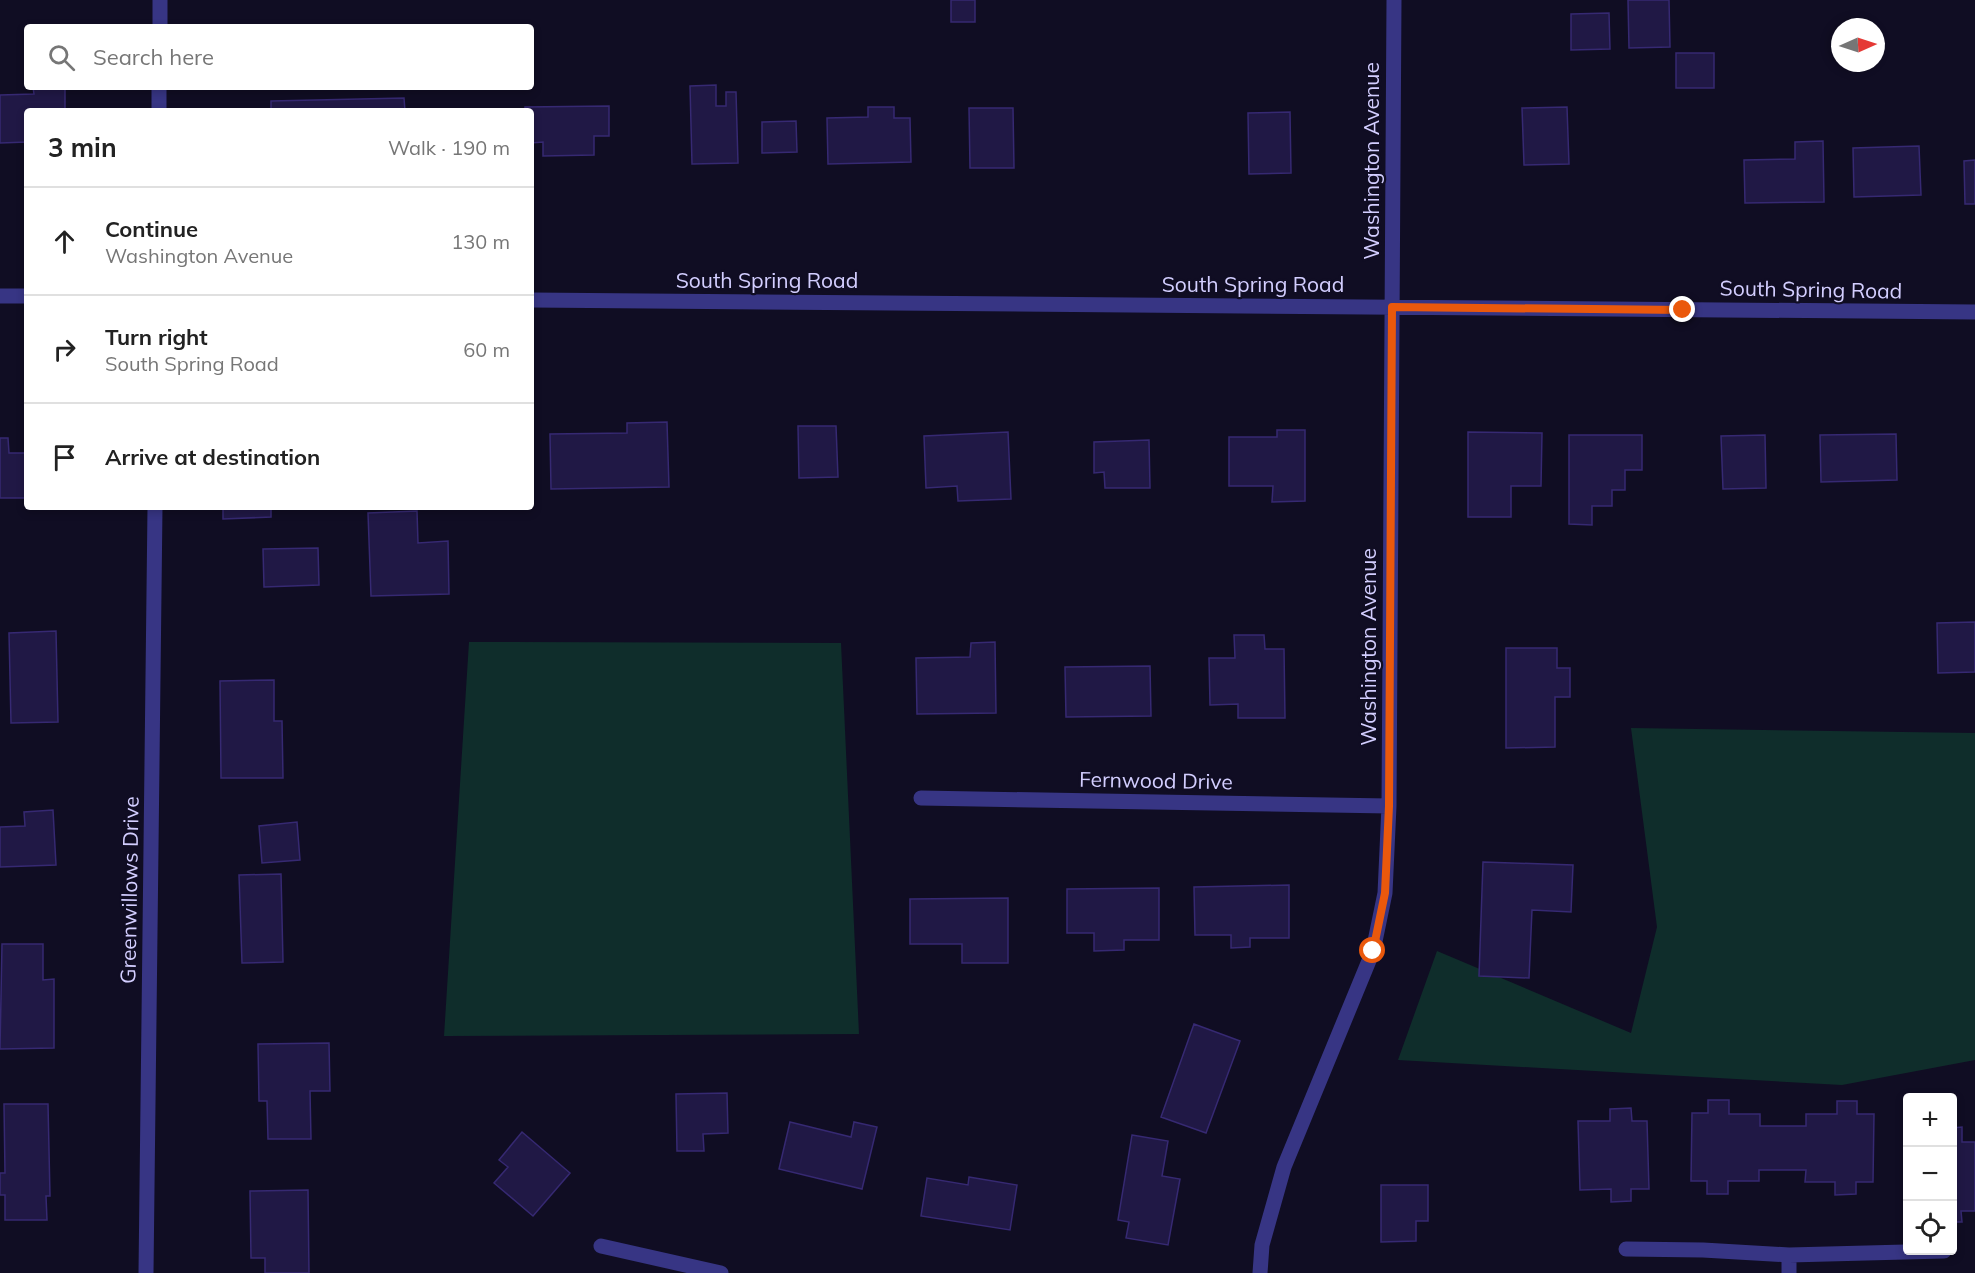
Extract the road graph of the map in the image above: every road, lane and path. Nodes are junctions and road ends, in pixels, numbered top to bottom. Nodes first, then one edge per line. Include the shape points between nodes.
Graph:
1 (160, 0) edge
2 (1394, 0) edge
3 (160, 24) edge
4 (159, 90) edge
5 (159, 108) edge
6 (0, 296) edge
7 (24, 296) edge
8 (534, 300) edge
9 (1392, 307) junction
10 (1975, 312) edge
11 (155, 510) edge
12 (921, 798) dead end
13 (1389, 806) junction
14 (601, 1246) dead end
15 (1626, 1250) dead end
16 (1903, 1252) edge
17 (1789, 1255) junction
18 (146, 1273) edge
19 (721, 1273) edge
20 (1260, 1273) edge
21 (1789, 1273) edge

1 - 3 street
2 - 9 street, Washington Avenue
4 - 5 street
6 - 7 street
8 - 9 street, South Spring Road
9 - 10 street, South Spring Road
9 - 13 street, Washington Avenue
11 - 18 street, Greenwillows Drive
12 - 13 street, Fernwood Drive
13 - 20 street, Washington Avenue via 1385,893 1373,951 1284,1167 1262,1245
14 - 19 street
15 - 17 street
16 - 17 street
17 - 21 street

